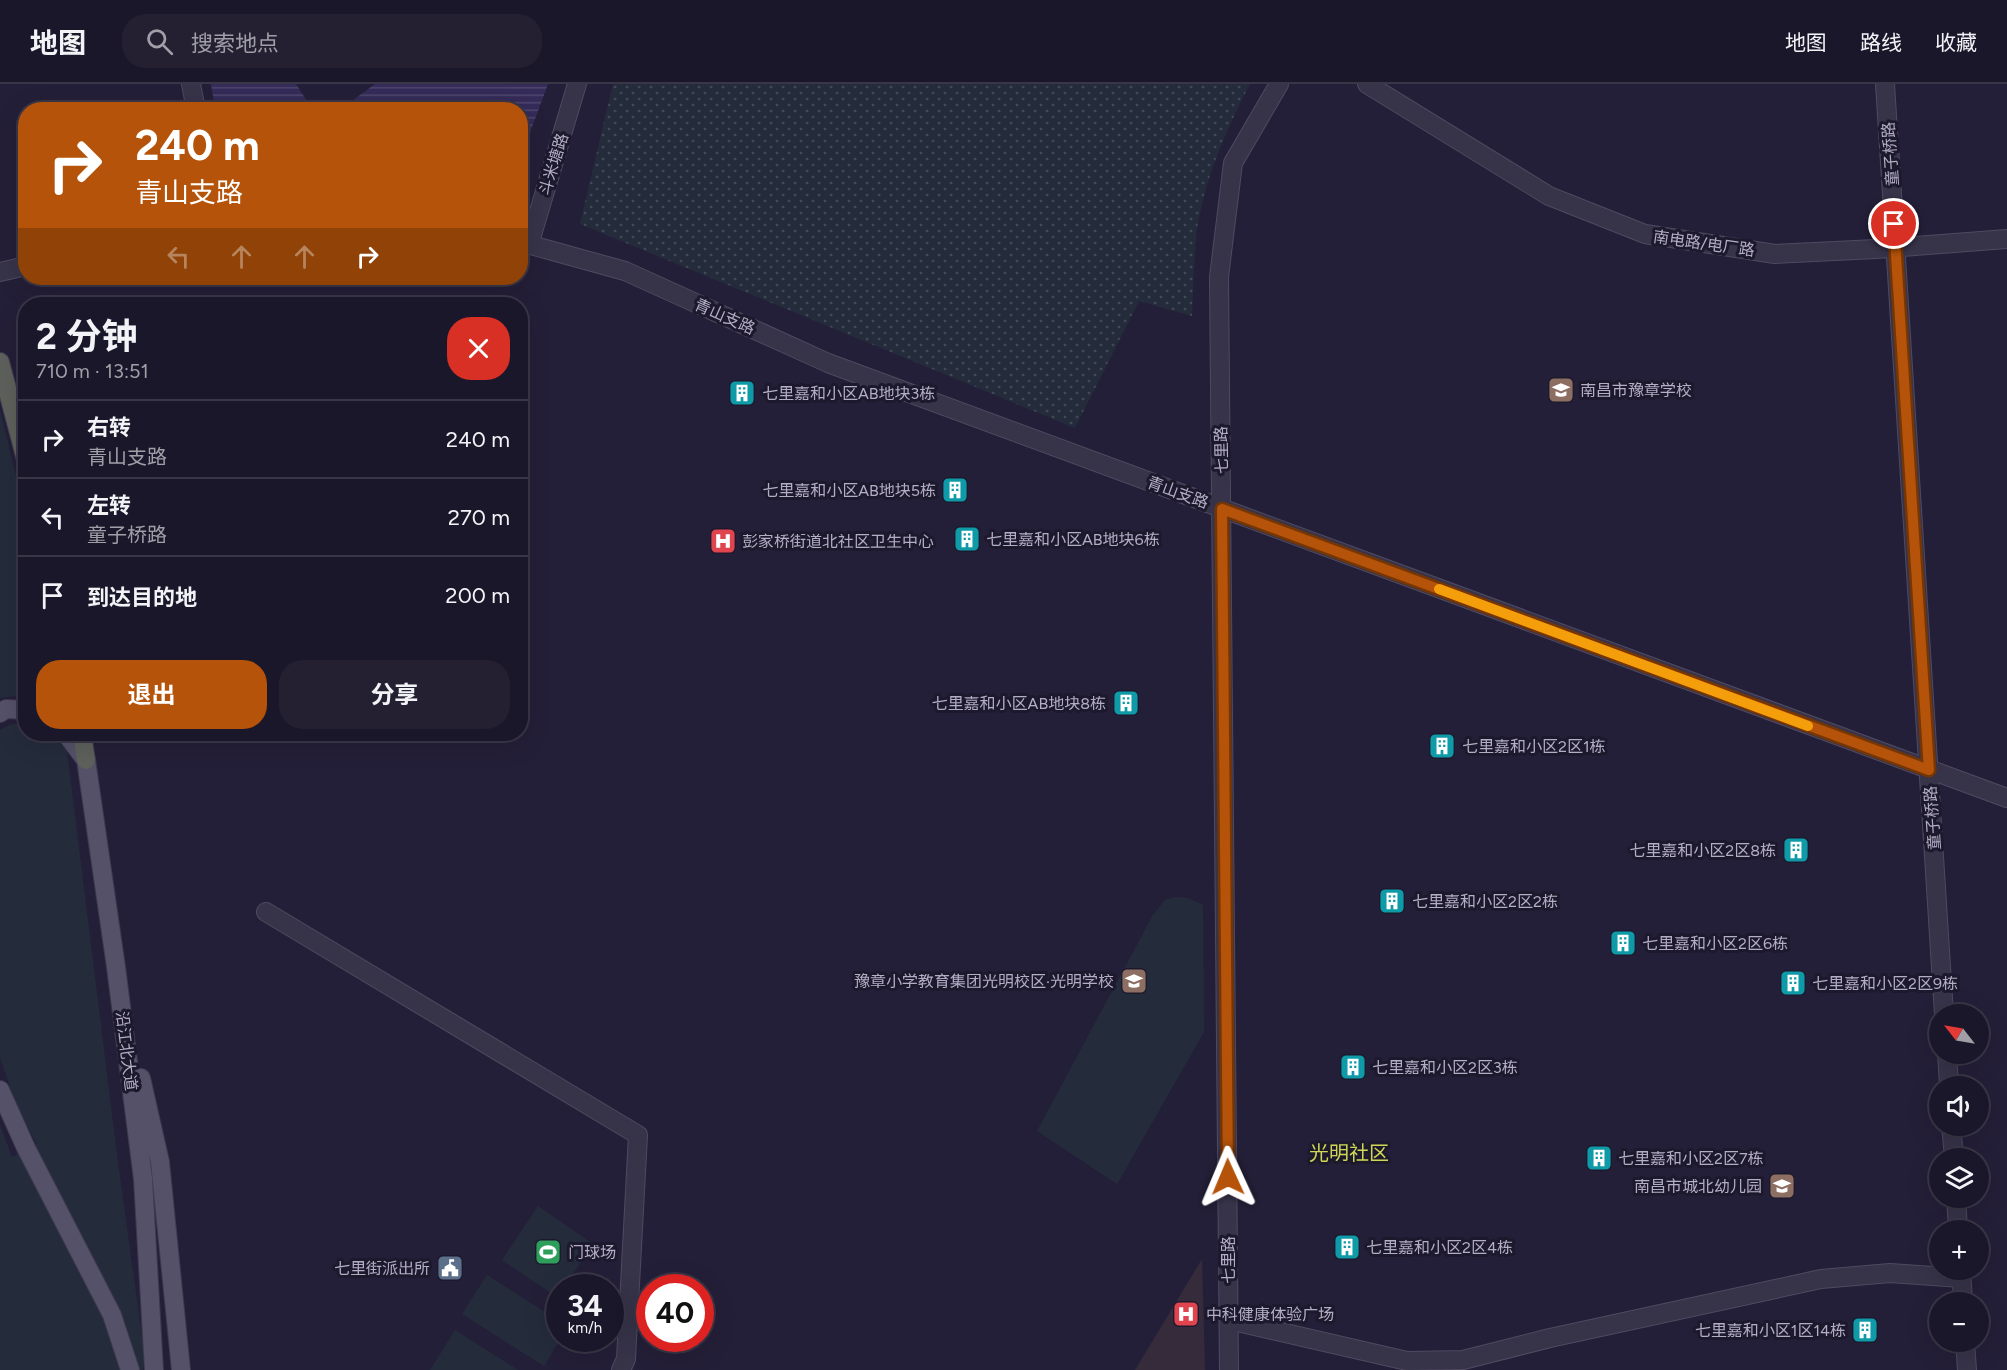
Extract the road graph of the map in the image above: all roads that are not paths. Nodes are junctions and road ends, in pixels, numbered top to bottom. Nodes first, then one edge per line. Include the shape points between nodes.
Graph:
1 (191, 84) edge
2 (577, 84) edge
3 (1279, 84) edge
4 (1367, 84) edge
5 (1885, 84) edge
6 (194, 102) edge
7 (528, 234) edge
8 (2007, 240) edge
9 (528, 244) edge
10 (1896, 248) junction
11 (18, 268) edge
12 (0, 272) edge
13 (0, 362) edge
14 (18, 430) edge
15 (1222, 509) junction
16 (18, 710) edge
17 (0, 713) edge
18 (71, 741) edge
19 (83, 741) edge
20 (86, 760) junction
21 (1929, 770) junction
22 (2007, 798) edge
23 (266, 912) dead end
24 (116, 967) junction
25 (1943, 1004) edge
26 (0, 1090) edge
27 (1929, 1274) edge
28 (1229, 1320) junction
29 (1966, 1352) edge
30 (130, 1370) edge
31 (154, 1370) edge
32 (181, 1370) edge
33 (621, 1370) edge
34 (1229, 1370) edge
35 (1967, 1370) edge

1 - 6 street
2 - 7 street, 斗米塘路
3 - 15 street, 七里路 via 1233,162 1219,277
4 - 10 street, 南电路/电厂路 via 1549,196 1645,234 1775,254
5 - 10 street, 童子桥路
8 - 10 street, 南电路/电厂路
9 - 15 street, 青山支路 via 625,271 828,363
10 - 21 street, 童子桥路
11 - 12 street
13 - 14 highway
15 - 21 street, 青山支路
15 - 28 street, 七里路
16 - 17 main road
18 - 20 main road
19 - 20 highway, 沿江北大道
20 - 24 main road, 沿江北大道
21 - 22 street, 青山支路
21 - 25 street, 童子桥路
23 - 33 street via 638,1135 626,1359
24 - 31 main road, 沿江北大道 via 143,1179
24 - 32 main road via 160,1162
26 - 30 main road via 112,1315
27 - 28 street via 1821,1279 1463,1360 1407,1361
28 - 34 street, 七里路
29 - 35 street

